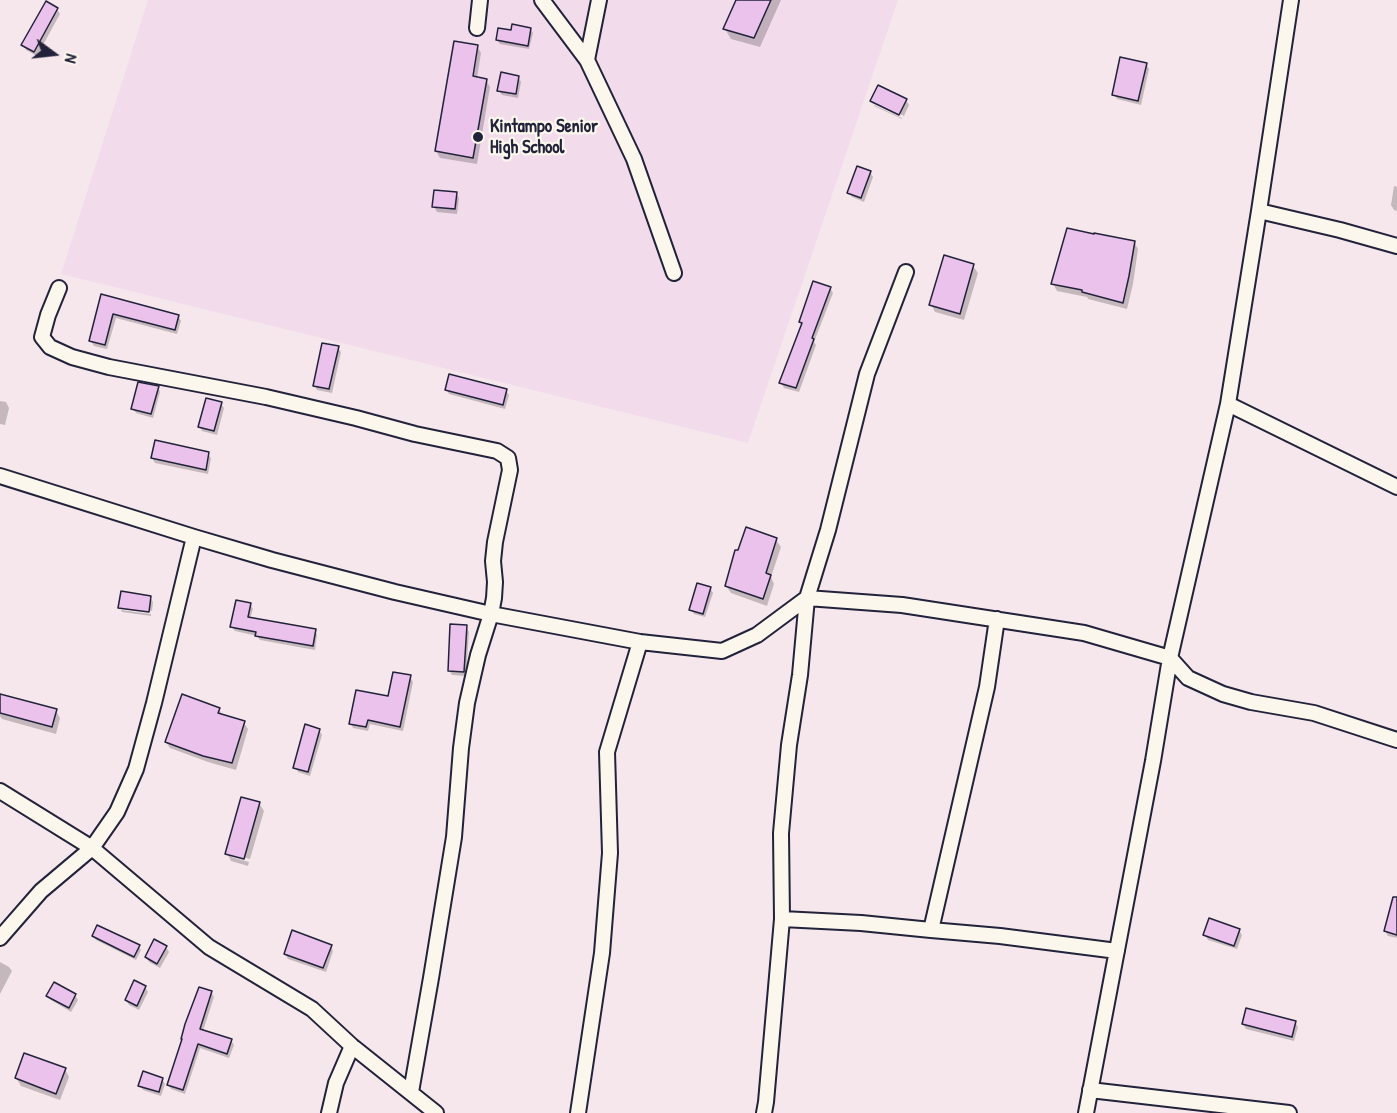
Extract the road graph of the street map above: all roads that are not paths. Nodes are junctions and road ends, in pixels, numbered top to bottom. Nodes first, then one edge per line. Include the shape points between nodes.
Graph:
1 (480, 0) edge
2 (542, 0) edge
3 (599, 0) edge
4 (1291, 0) edge
5 (477, 28) dead end
6 (587, 60) junction
7 (1259, 210) junction
8 (1397, 246) edge
9 (906, 272) dead end
10 (674, 273) dead end
11 (59, 288) dead end
12 (1228, 404) junction
13 (0, 476) edge
14 (1397, 487) edge
15 (194, 537) junction
16 (807, 598) junction
17 (491, 614) junction
18 (997, 619) junction
19 (640, 642) junction
20 (1170, 658) junction
21 (1397, 740) edge
22 (0, 791) edge
23 (92, 848) junction
24 (782, 919) junction
25 (931, 930) junction
26 (0, 938) edge
27 (1117, 951) junction
28 (352, 1046) junction
29 (1090, 1090) junction
30 (411, 1092) junction
31 (329, 1113) edge
32 (436, 1113) edge
33 (578, 1113) edge
34 (764, 1113) edge
35 (1086, 1113) edge
36 (1288, 1113) edge

1 - 5 street
2 - 6 street
3 - 6 street
4 - 7 street
6 - 10 street via 634,159
7 - 8 street
7 - 12 street
9 - 16 street via 867,374
11 - 17 street via 42,337 50,347 72,357 266,397 497,451 508,458 510,470 495,542
12 - 14 street
12 - 20 street
13 - 15 street
15 - 17 street
15 - 23 street via 136,769 117,812
16 - 18 street via 902,605
16 - 19 street via 757,635 722,651
16 - 24 street via 781,833
17 - 19 street
17 - 30 street via 467,703 454,837
18 - 20 street via 1084,633
18 - 25 street via 987,687
19 - 33 street via 607,752 610,853 602,953
20 - 21 street via 1188,678 1223,694 1314,713
20 - 27 street
22 - 23 street
23 - 26 street via 41,891
23 - 28 street via 209,947 312,1009
24 - 25 street
24 - 34 street
25 - 27 street
27 - 29 street
28 - 30 street
28 - 31 street via 336,1083
29 - 35 street
29 - 36 street
30 - 32 street

